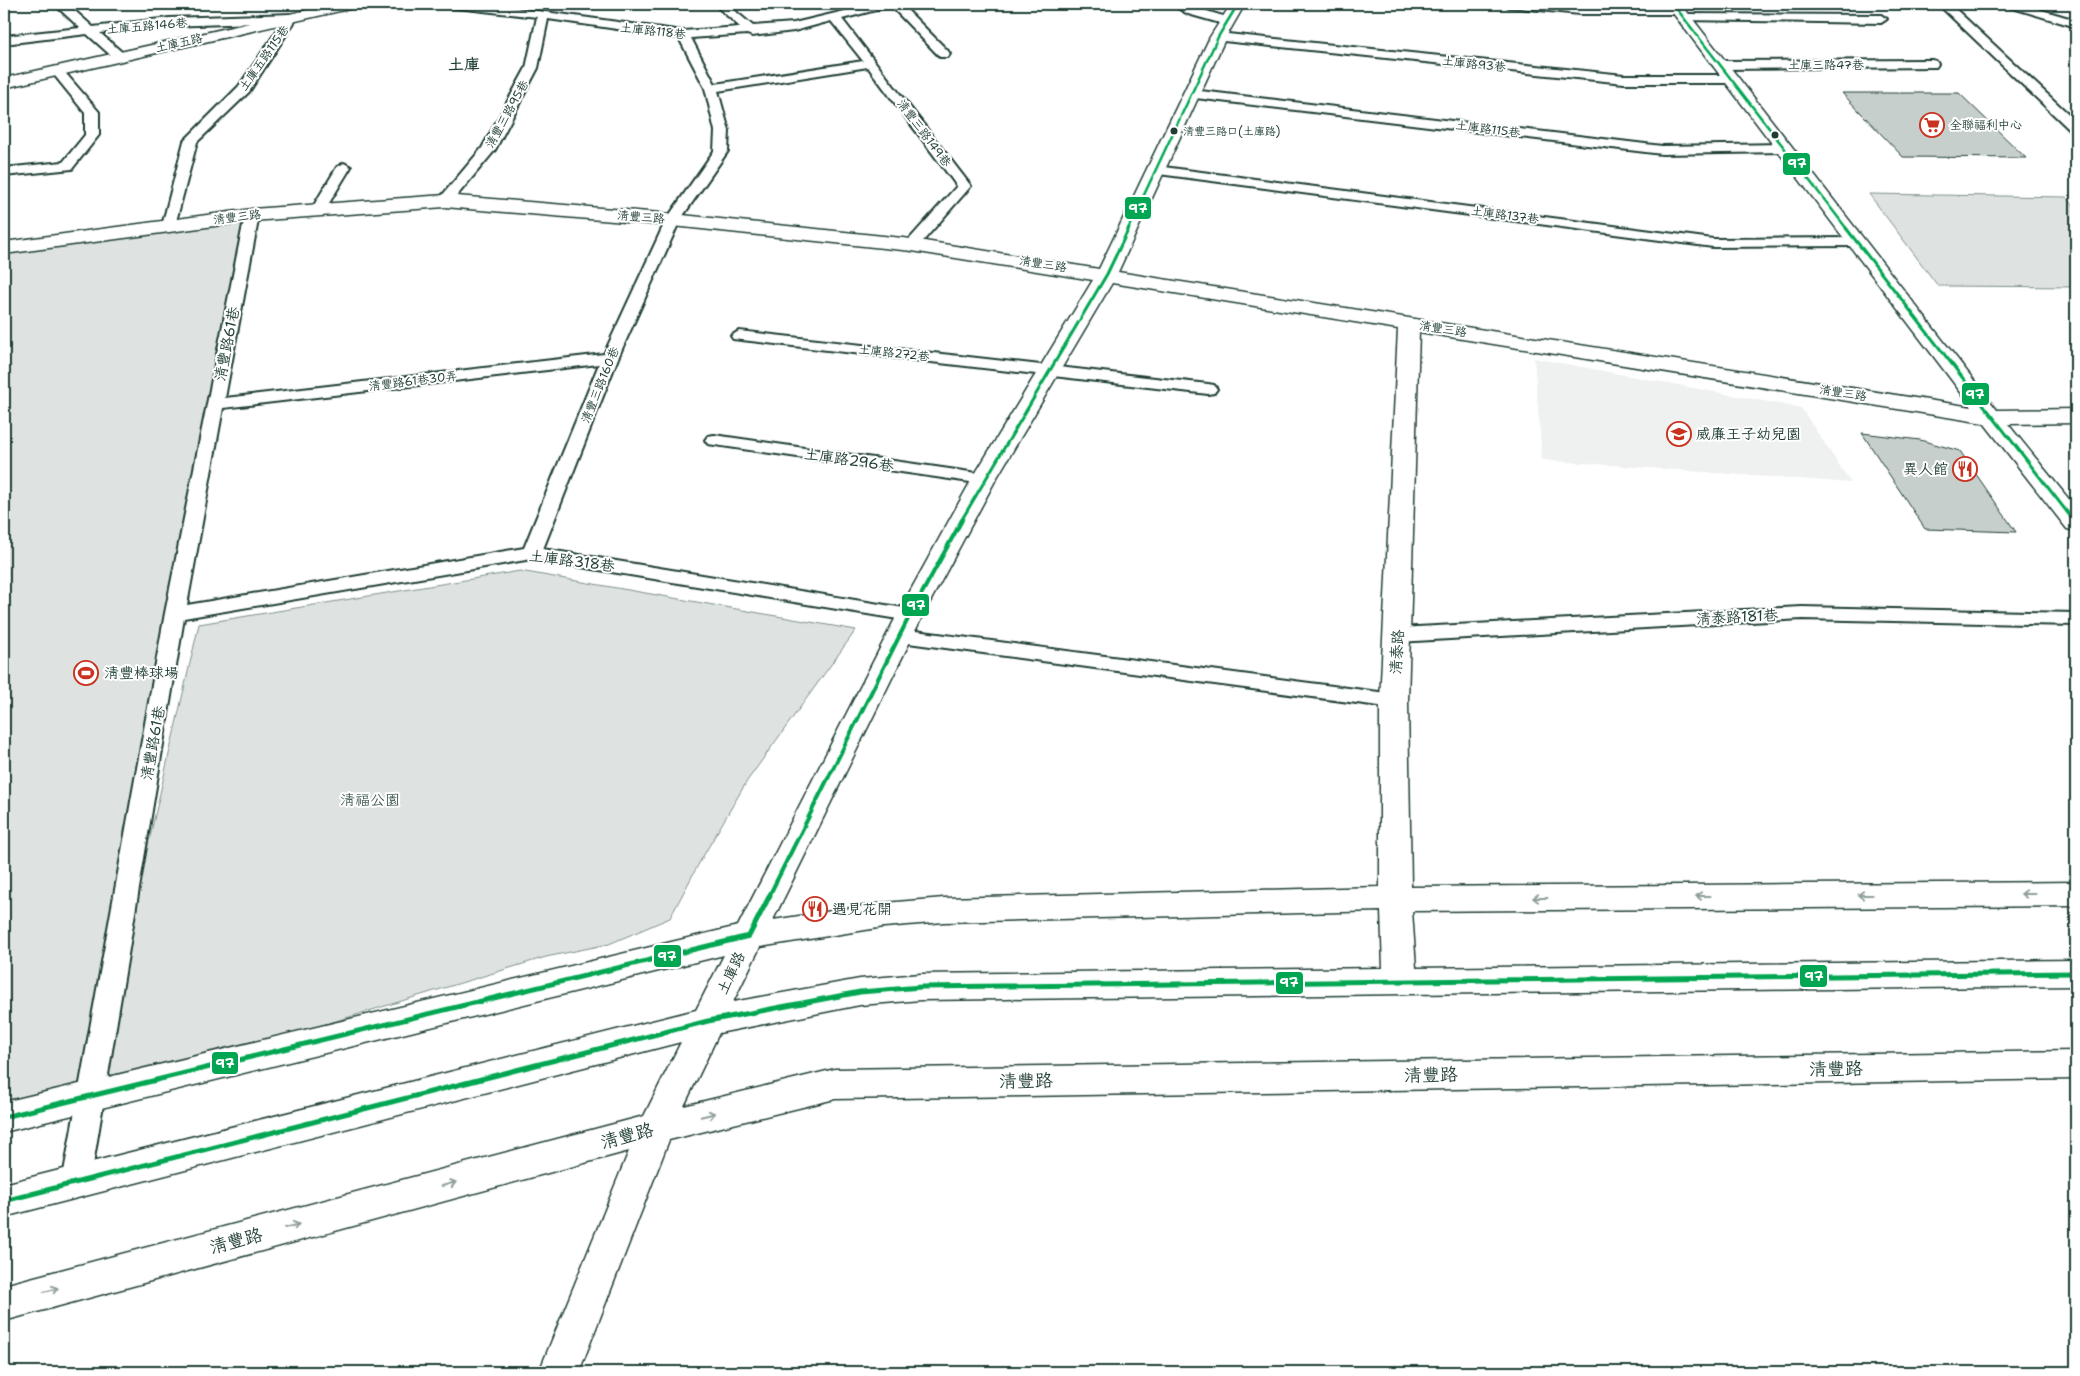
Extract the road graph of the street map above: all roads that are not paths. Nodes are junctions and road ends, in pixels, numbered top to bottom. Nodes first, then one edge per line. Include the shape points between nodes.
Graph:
1 (60, 4) edge
2 (354, 4) edge
3 (448, 4) edge
4 (720, 4) edge
5 (887, 4) edge
6 (895, 4) edge
7 (1177, 4) edge
8 (1509, 4) edge
9 (1944, 4) edge
10 (2010, 4) edge
11 (1678, 11) edge
12 (543, 15) junction
13 (292, 18) junction
14 (835, 18) junction
15 (1881, 19) dead end
16 (1228, 21) edge
17 (2076, 24) edge
18 (90, 31) junction
19 (752, 32) junction
20 (683, 35) junction
21 (4, 40) edge
22 (944, 54) dead end
23 (120, 57) junction
24 (871, 63) junction
25 (1932, 64) dead end
26 (57, 71) junction
27 (1725, 72) junction
28 (4, 83) edge
29 (711, 88) junction
30 (1192, 94) junction
31 (2076, 128) edge
32 (1784, 148) junction
33 (344, 167) dead end
34 (1156, 170) junction
35 (4, 172) edge
36 (445, 201) junction
37 (318, 210) junction
38 (252, 214) junction
39 (673, 220) junction
40 (169, 226) junction
41 (1856, 242) junction
42 (912, 244) junction
43 (4, 248) edge
44 (1107, 274) junction
45 (1409, 324) junction
46 (739, 336) dead end
47 (610, 358) junction
48 (1049, 370) junction
49 (1208, 389) dead end
50 (216, 404) junction
51 (2076, 416) edge
52 (1990, 417) junction
53 (714, 440) dead end
54 (984, 479) junction
55 (2076, 524) edge
56 (532, 552) junction
57 (175, 613) junction
58 (910, 615) junction
59 (2076, 619) edge
60 (1398, 635) junction
61 (900, 636) junction
62 (1394, 701) junction
63 (2076, 894) edge
64 (1396, 899) junction
65 (749, 936) junction
66 (2076, 973) edge
67 (1400, 980) junction
68 (708, 1022) junction
69 (2076, 1065) edge
70 (90, 1096) junction
71 (4, 1117) edge
72 (656, 1128) junction
73 (76, 1183) junction
74 (4, 1201) edge
75 (4, 1303) edge
76 (559, 1372) edge

1 - 18 lane
2 - 13 street, 土庫五路
3 - 12 lane, 土庫路118巷
4 - 19 lane
5 - 14 lane, 土庫路118巷
6 - 22 lane
7 - 16 lane, 土庫路93巷 via 1192,12
8 - 11 lane via 1580,11
9 - 31 lane
10 - 17 lane
11 - 15 lane
11 - 27 street
12 - 20 lane, 土庫路118巷
12 - 36 lane, 清豐三路95巷 via 532,68 488,150
13 - 18 lane, 土庫五路146巷 via 169,22
13 - 23 street, 土庫五路
13 - 40 lane, 土庫五路115巷 via 244,89 191,141
14 - 19 lane, 土庫路118巷
14 - 24 lane, 清豐三路149巷
16 - 27 lane, 土庫路93巷 via 1624,79
16 - 30 street, 土庫路
18 - 21 lane, 土庫五路146巷
18 - 23 lane
19 - 20 lane, 土庫路118巷
20 - 29 lane, 清豐三路160巷
23 - 26 street, 土庫五路
24 - 29 lane
24 - 42 lane, 清豐三路149巷 via 964,186
25 - 27 lane, 土庫三路47巷
26 - 28 street, 土庫五路
26 - 35 lane via 92,112 92,135 67,166
27 - 32 street
29 - 39 lane, 清豐三路160巷 via 722,131 721,151
30 - 32 lane, 土庫路115巷 via 1662,150
30 - 34 street, 土庫路
32 - 41 street
33 - 37 lane
34 - 41 lane, 土庫路137巷 via 1713,242
34 - 44 street, 土庫路
36 - 37 street, 清豐三路
36 - 39 street, 清豐三路
37 - 38 street, 清豐三路
38 - 40 street, 清豐三路
38 - 50 lane, 清豐路61巷
39 - 42 street, 清豐三路
39 - 47 lane, 清豐三路160巷
40 - 43 street, 清豐三路
41 - 52 street
42 - 44 street, 清豐三路
44 - 45 street, 清豐三路
44 - 48 street, 土庫路
45 - 52 street, 清豐三路
45 - 60 street, 清泰路
46 - 48 lane, 土庫路272巷
47 - 50 lane, 清豐路61巷30弄
47 - 56 lane, 清豐三路160巷
48 - 49 lane, 土庫路272巷
48 - 54 street, 土庫路
50 - 57 lane, 清豐路61巷
51 - 52 street, 清豐三路
52 - 55 street
53 - 54 lane, 土庫路296巷
54 - 58 street, 土庫路
56 - 57 lane, 土庫路318巷
56 - 58 lane, 土庫路318巷
57 - 70 lane, 清豐路61巷
58 - 61 street, 土庫路
59 - 60 lane, 清泰路181巷 via 1802,613
60 - 62 street, 清泰路
61 - 62 lane
61 - 65 street, 土庫路
62 - 64 street, 清泰路
63 -> 64 street
64 - 65 street via 944,910 884,915
64 - 67 street, 清泰路
65 - 68 street, 土庫路
65 - 70 street
66 - 67 street
67 - 68 street via 921,986 860,992
68 - 72 street, 土庫路
68 - 73 street
72 -> 69 street, 清豐路 via 835,1084
70 - 71 street
70 - 73 lane, 清豐路61巷
75 -> 72 street, 清豐路
72 - 76 street, 土庫路
73 - 74 street

